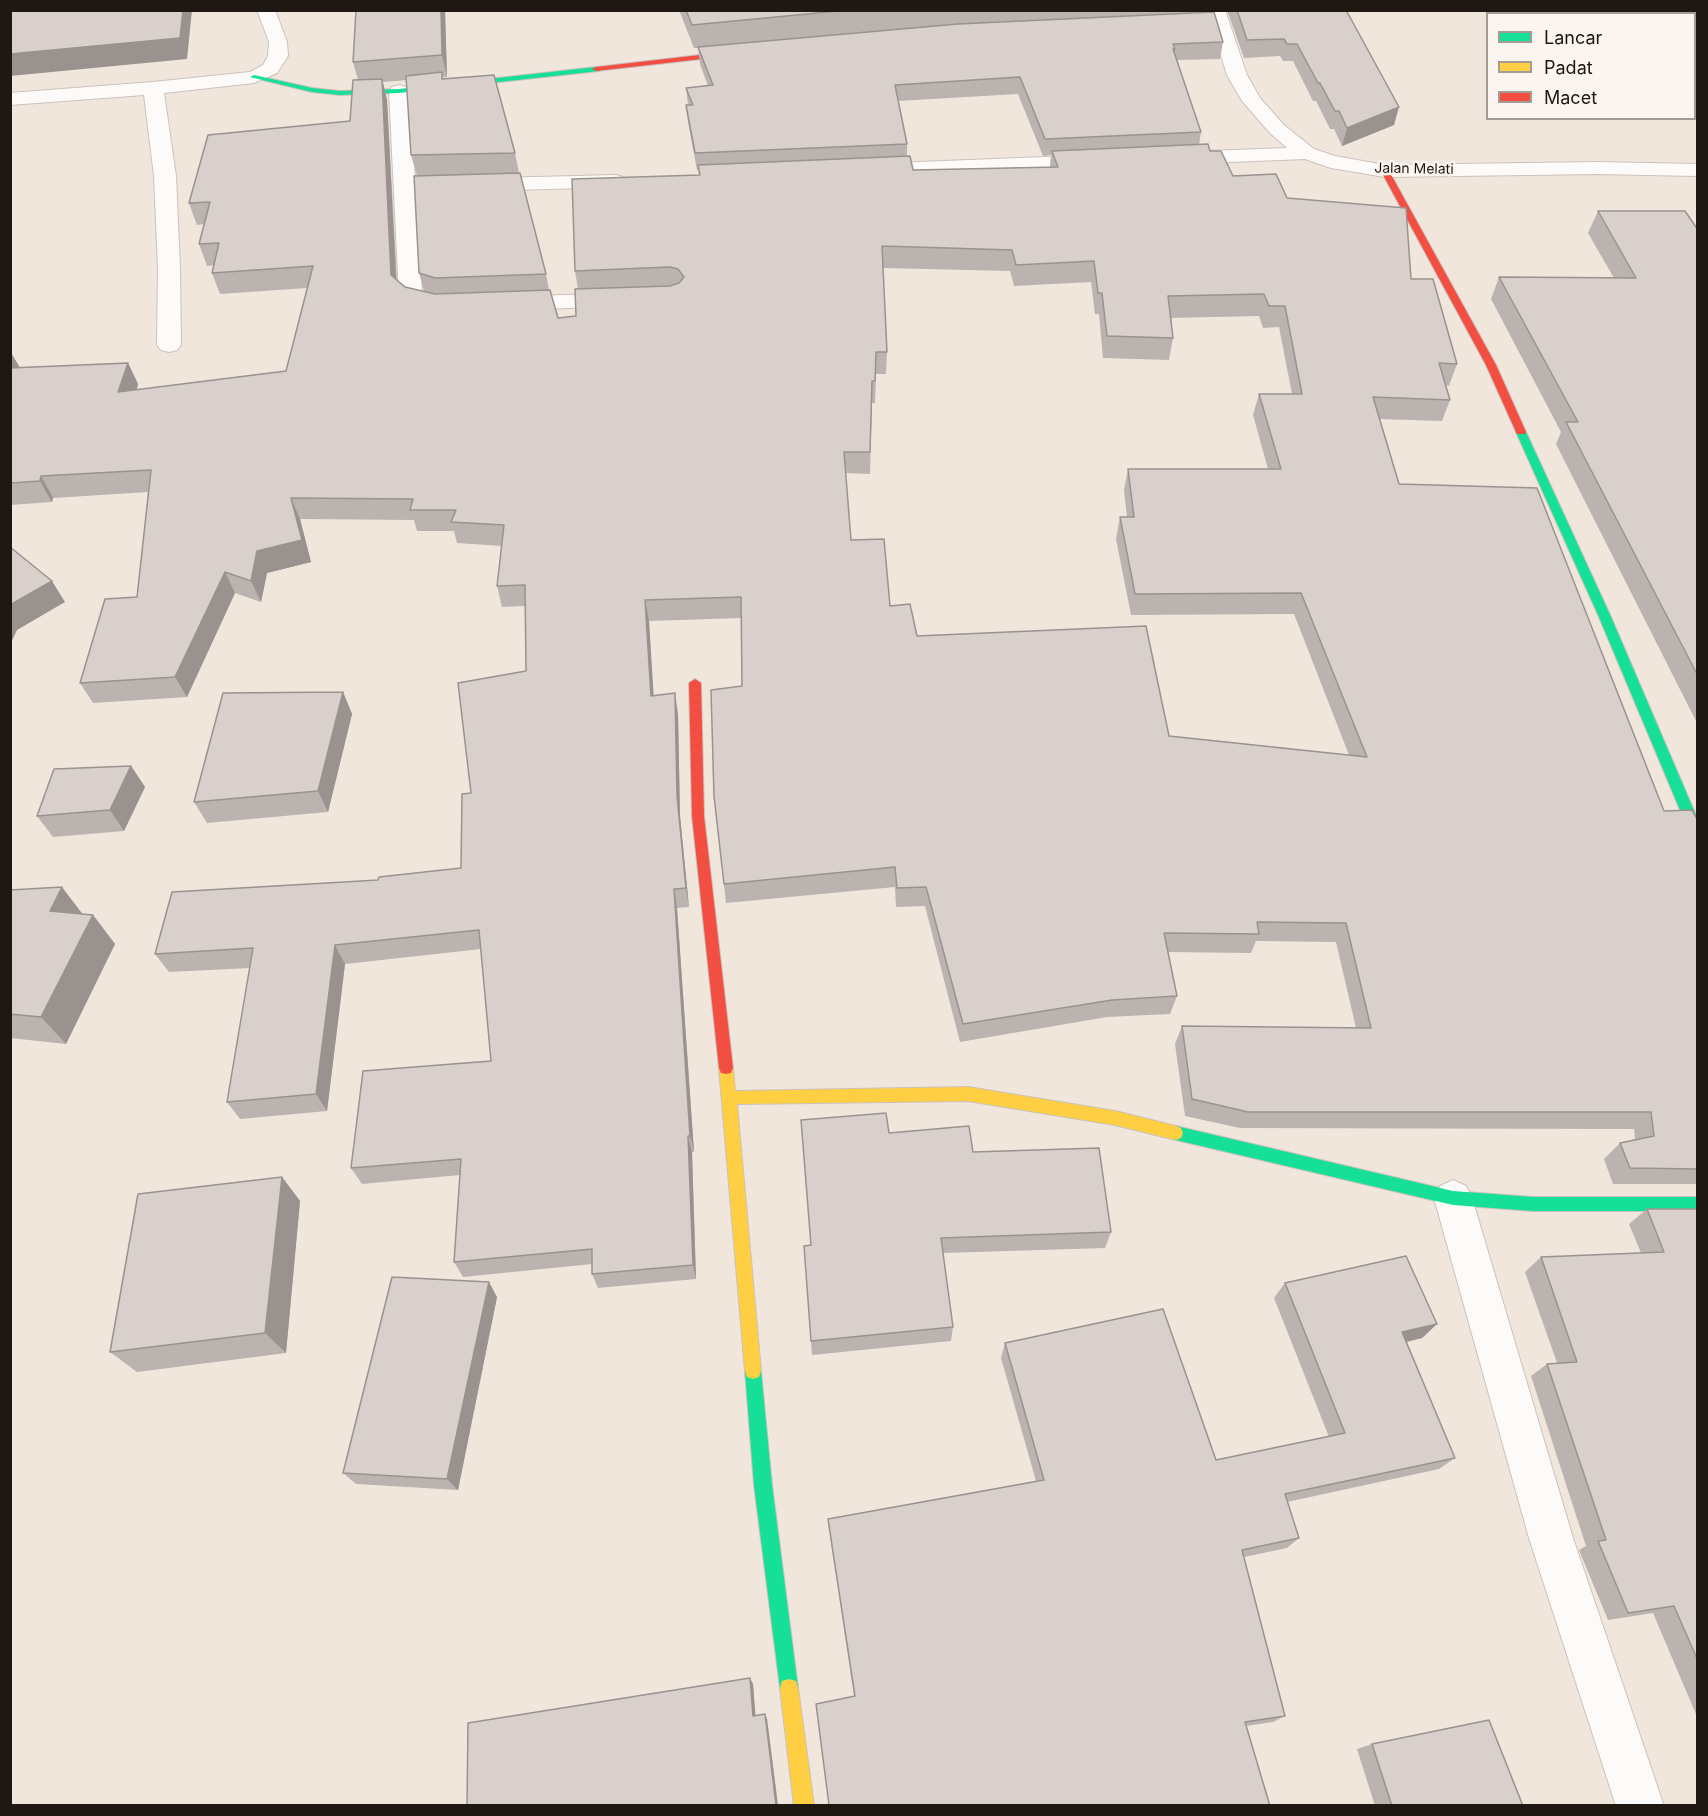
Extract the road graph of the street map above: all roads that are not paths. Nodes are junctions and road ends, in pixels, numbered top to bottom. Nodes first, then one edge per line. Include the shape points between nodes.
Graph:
1 (267, 10) edge
2 (1213, 18) edge
3 (755, 50) edge
4 (254, 76) junction
5 (153, 88) junction
6 (399, 91) junction
7 (10, 99) edge
8 (1307, 153) junction
9 (1164, 158) edge
10 (1116, 160) edge
11 (1698, 170) edge
12 (844, 171) edge
13 (1385, 171) junction
14 (634, 180) edge
15 (405, 187) junction
16 (638, 300) edge
17 (464, 305) edge
18 (488, 305) edge
19 (169, 345) dead end
20 (695, 683) dead end
21 (1698, 836) edge
22 (729, 1098) junction
23 (1453, 1198) junction
24 (1698, 1203) edge
25 (804, 1806) edge
26 (1640, 1806) edge

1 - 4 street via 278,42 278,56 270,69
2 - 8 street, Jalan Melati via 1236,75 1252,101 1276,129
3 - 6 street
4 - 5 street
4 - 6 street via 340,93
5 - 7 street
5 - 19 street via 165,176
6 - 15 street
8 - 9 street
8 - 13 street, Jalan Melati via 1340,164
10 - 12 street
11 - 13 street, Jalan Melati
13 - 21 street via 1491,364 1605,616
14 - 15 street
15 - 17 street via 411,295 419,302 440,306
16 - 18 street
20 - 22 street via 698,816
22 - 23 street via 968,1094 1115,1118
22 - 25 street via 763,1485
23 - 24 street via 1543,1204
23 - 26 street via 1551,1538

